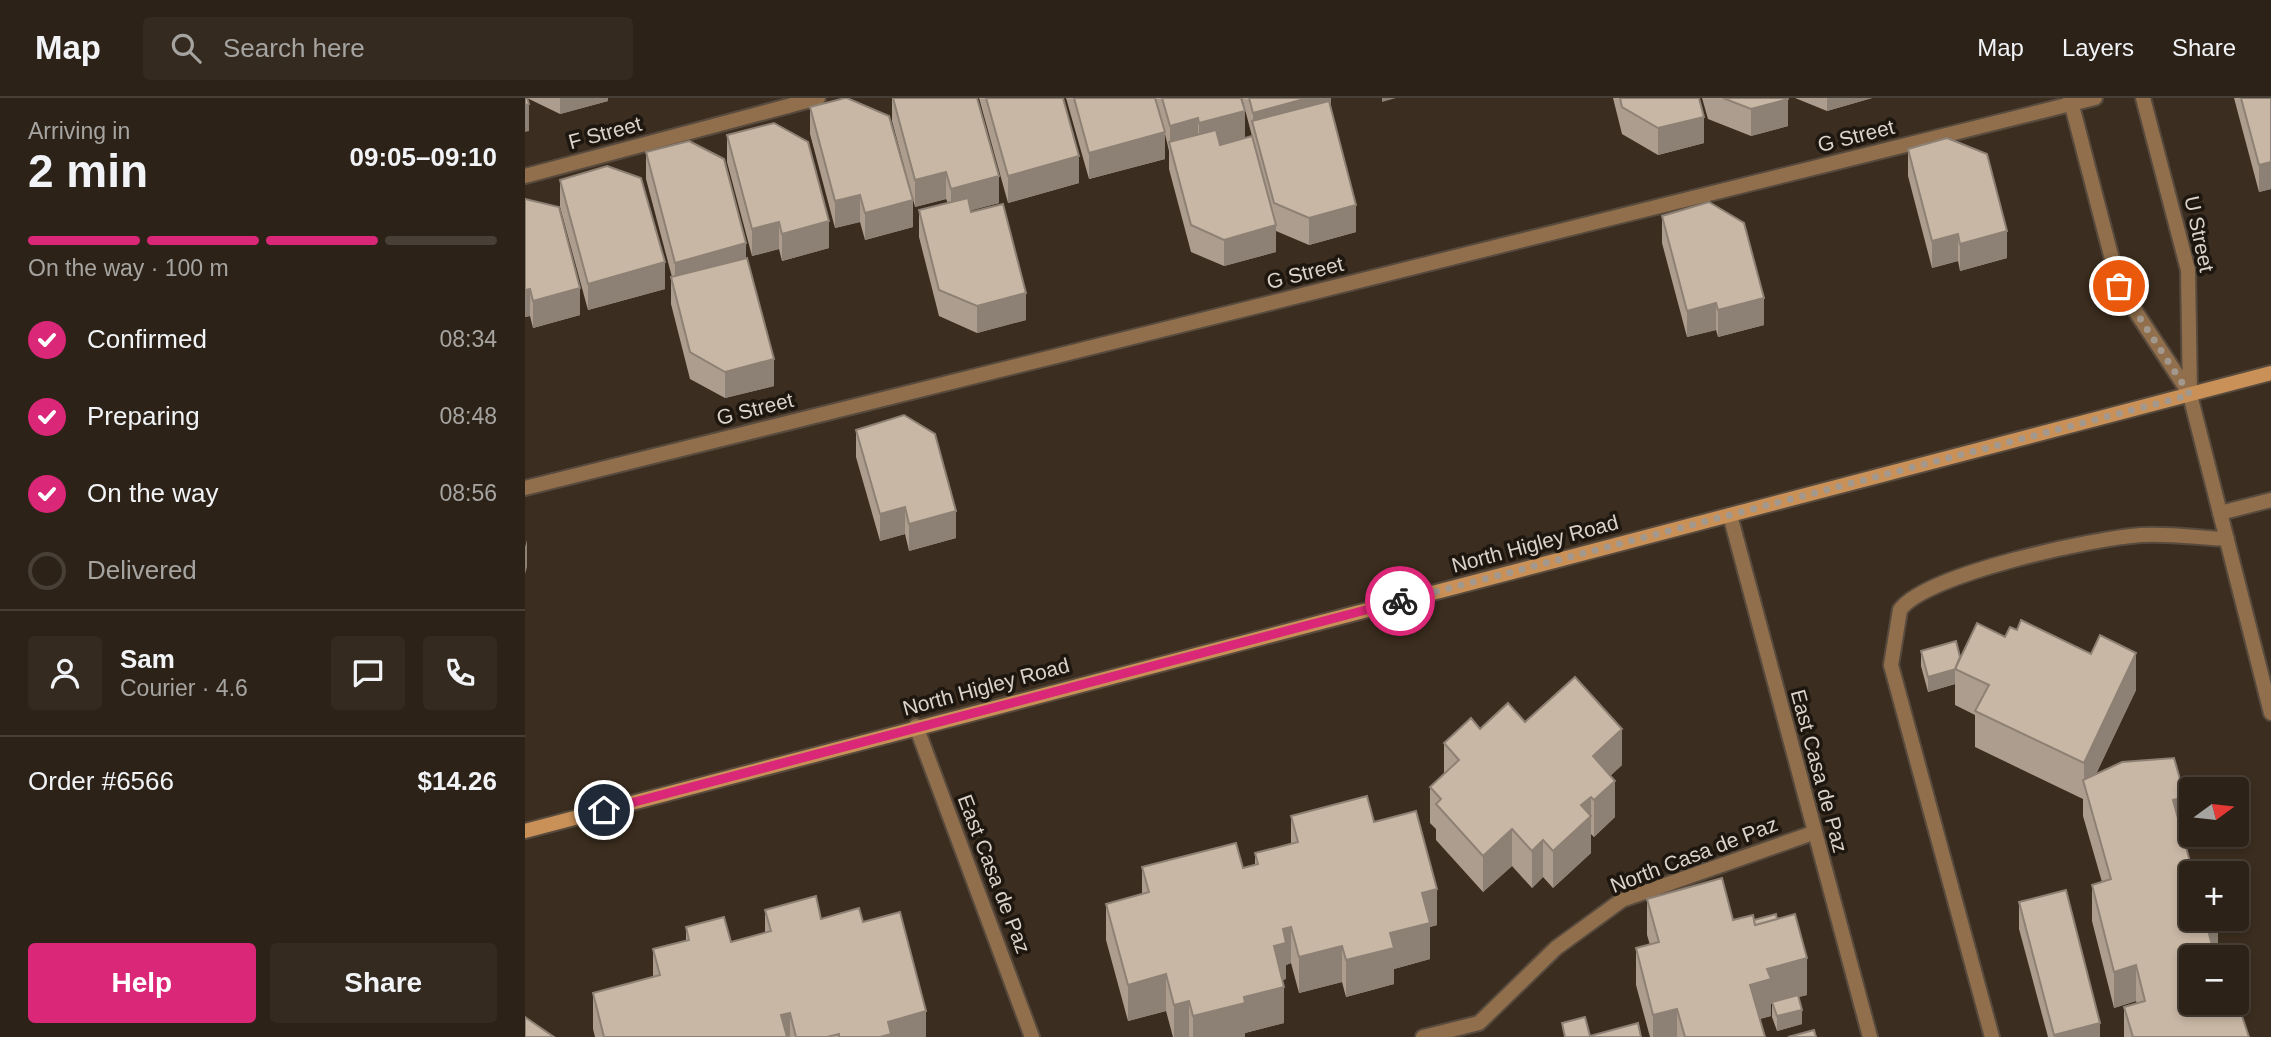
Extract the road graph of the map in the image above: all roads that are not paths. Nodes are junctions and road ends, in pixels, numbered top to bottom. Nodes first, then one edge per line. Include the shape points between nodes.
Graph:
1 (818, 98) edge
2 (2095, 98) edge
3 (2143, 98) edge
4 (2070, 101) edge
5 (525, 176) edge
6 (2271, 373) edge
7 (2190, 395) junction
8 (525, 488) edge
9 (2271, 500) edge
10 (2220, 513) junction
11 (1730, 515) junction
12 (2227, 539) junction
13 (2271, 713) edge
14 (916, 726) junction
15 (525, 831) edge
16 (1814, 833) junction
17 (1033, 1037) edge
18 (1423, 1037) edge
19 (1870, 1037) edge
20 (1992, 1037) edge

1 - 5 street, F Street
2 - 4 street, G Street
3 - 7 street, U Street via 2188,270
4 - 7 street via 2119,286
4 - 8 street, G Street
6 - 7 main road, North Higley Road
7 - 10 street
7 - 11 main road, North Higley Road
9 - 10 street
10 - 12 street
11 - 14 main road, North Higley Road
11 - 16 street, East Casa de Paz
12 - 13 street
12 - 20 street via 2142,535 2033,552 1930,589 1900,610 1891,665
14 - 15 main road, North Higley Road
14 - 17 street, East Casa de Paz
16 - 18 street, North Casa de Paz via 1622,900 1556,948 1479,1023
16 - 19 street, East Casa de Paz

